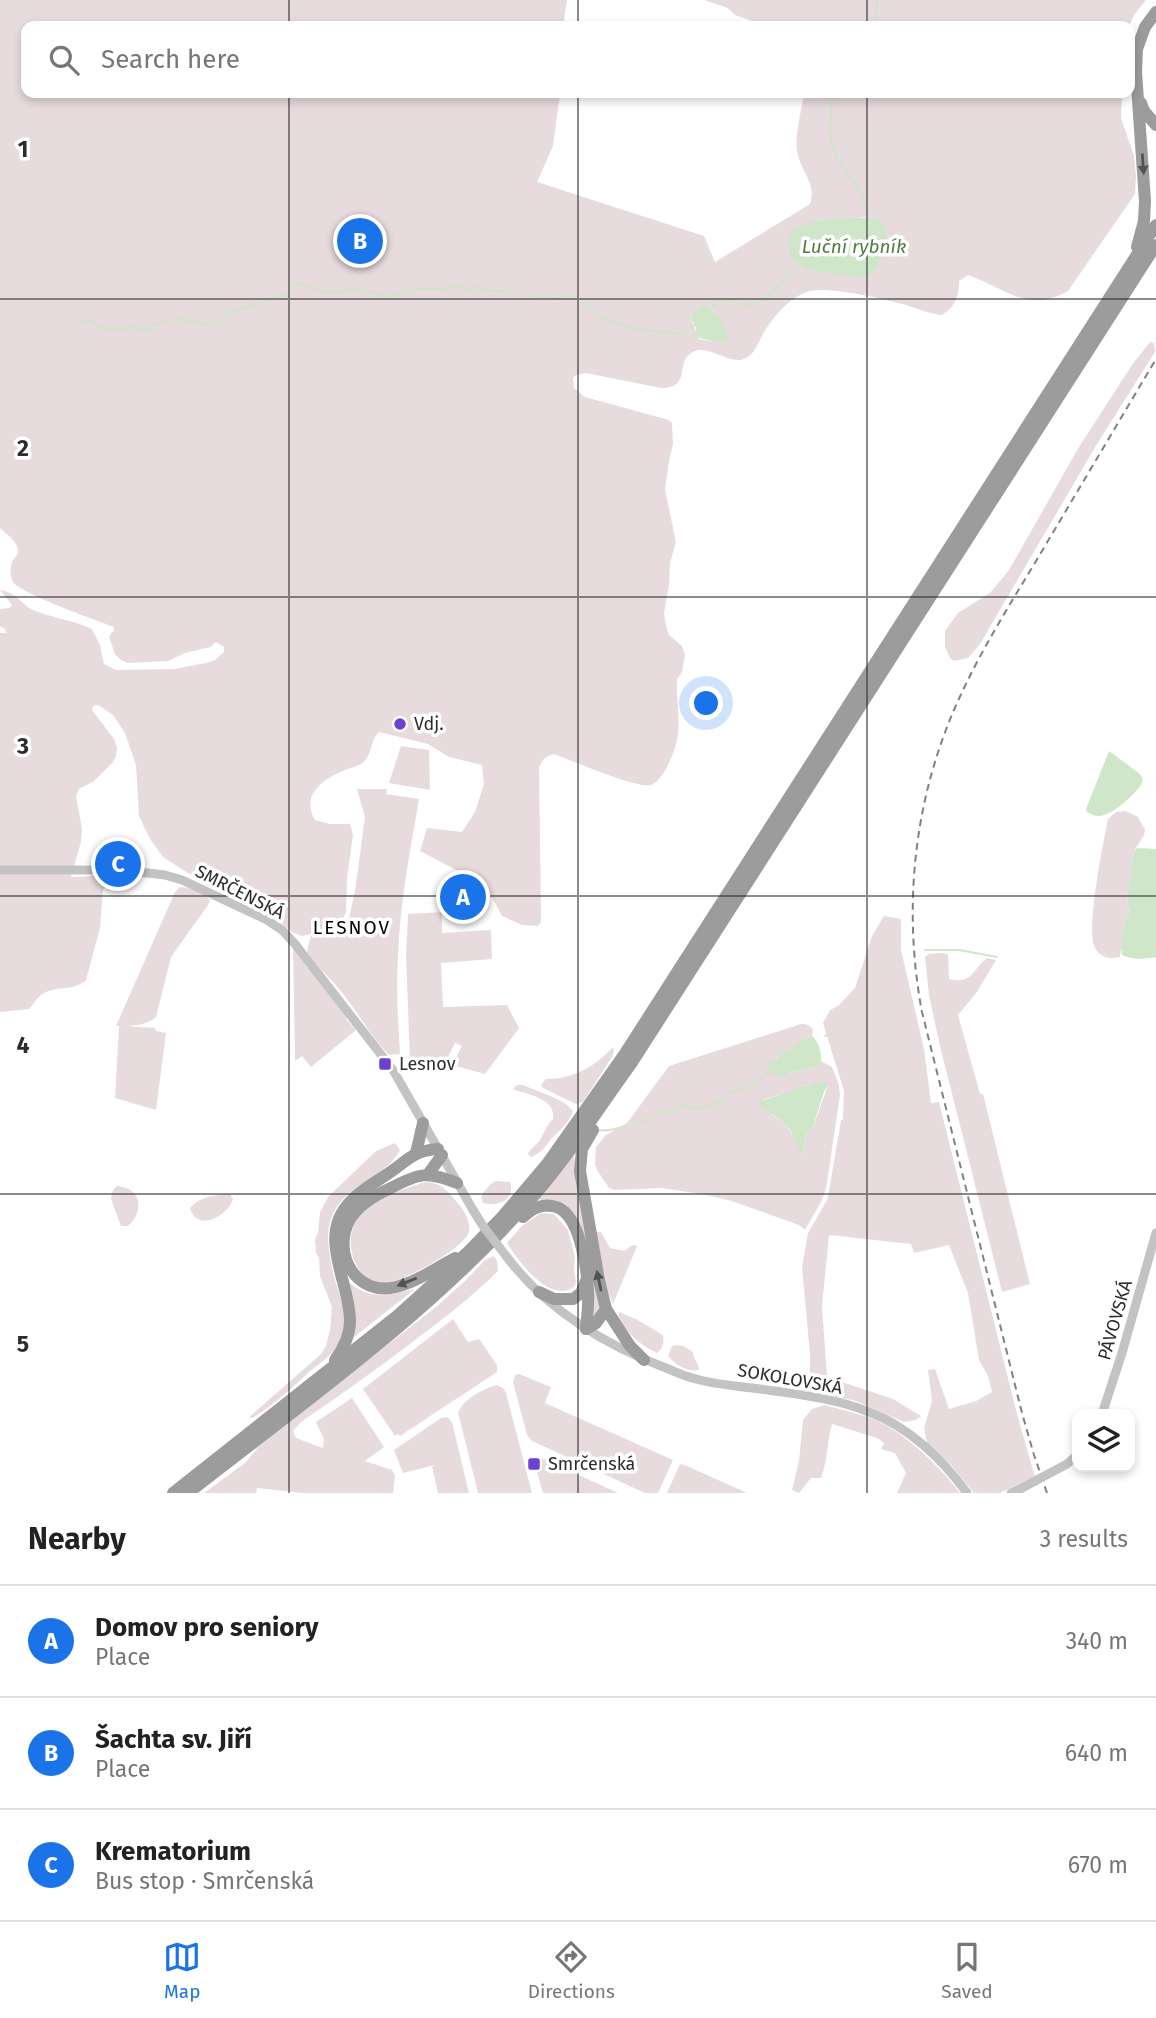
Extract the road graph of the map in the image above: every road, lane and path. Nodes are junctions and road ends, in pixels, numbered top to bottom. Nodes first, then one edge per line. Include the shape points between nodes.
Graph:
1 (1156, 12) edge
2 (1138, 96) junction
3 (1156, 125) edge
4 (1156, 225) edge
5 (1156, 245) edge
6 (1127, 271) junction
7 (0, 870) edge
8 (599, 1107) junction
9 (424, 1123) junction
10 (581, 1132) junction
11 (440, 1152) junction
12 (416, 1153) junction
13 (429, 1174) junction
14 (457, 1183) junction
15 (1156, 1233) edge
16 (468, 1252) junction
17 (510, 1261) joint
18 (586, 1281) junction
19 (446, 1284) junction
20 (539, 1292) junction
21 (606, 1309) junction
22 (586, 1329) junction
23 (644, 1360) junction
24 (326, 1373) junction
25 (1104, 1409) edge
26 (1072, 1460) edge
27 (206, 1473) junction
28 (190, 1488) edge
29 (173, 1493) edge
30 (967, 1493) edge
31 (1011, 1493) edge

1 - 2 highway via 1138,49
2 - 3 highway
2 -> 6 highway via 1145,211
4 - 6 highway
5 - 8 highway via 631,1064
6 - 8 highway
7 - 9 street, SMRČENSKÁ via 165,875 278,926 361,1026
8 - 10 highway
9 - 11 street, SMRČENSKÁ
9 - 12 highway
10 - 16 highway
10 - 19 highway via 524,1207
21 -> 10 highway via 580,1171
11 - 12 highway
11 - 13 highway
11 - 14 street, SMRČENSKÁ
12 - 24 highway via 349,1202 339,1220 335,1240 350,1321 342,1350
13 - 14 highway
16 -> 13 highway via 397,1287 378,1289 364,1284 349,1266 345,1233 356,1212 383,1191
14 - 17 street, SMRČENSKÁ, bridge
15 - 25 street, PÁVOVSKÁ
16 - 24 highway
17 - 20 street, SOKOLOVSKÁ
18 - 19 highway via 580,1238 572,1220 559,1206 547,1205 530,1210
18 - 20 highway via 573,1299 554,1299
18 - 22 highway
19 - 27 highway via 403,1325
20 - 22 street, SOKOLOVSKÁ
21 - 22 highway
21 - 23 highway
22 - 23 street, SOKOLOVSKÁ
23 - 30 street, SOKOLOVSKÁ via 697,1379 791,1393 872,1413 911,1435
24 - 27 highway
26 - 31 street, bridge
27 - 28 highway
28 - 29 highway

